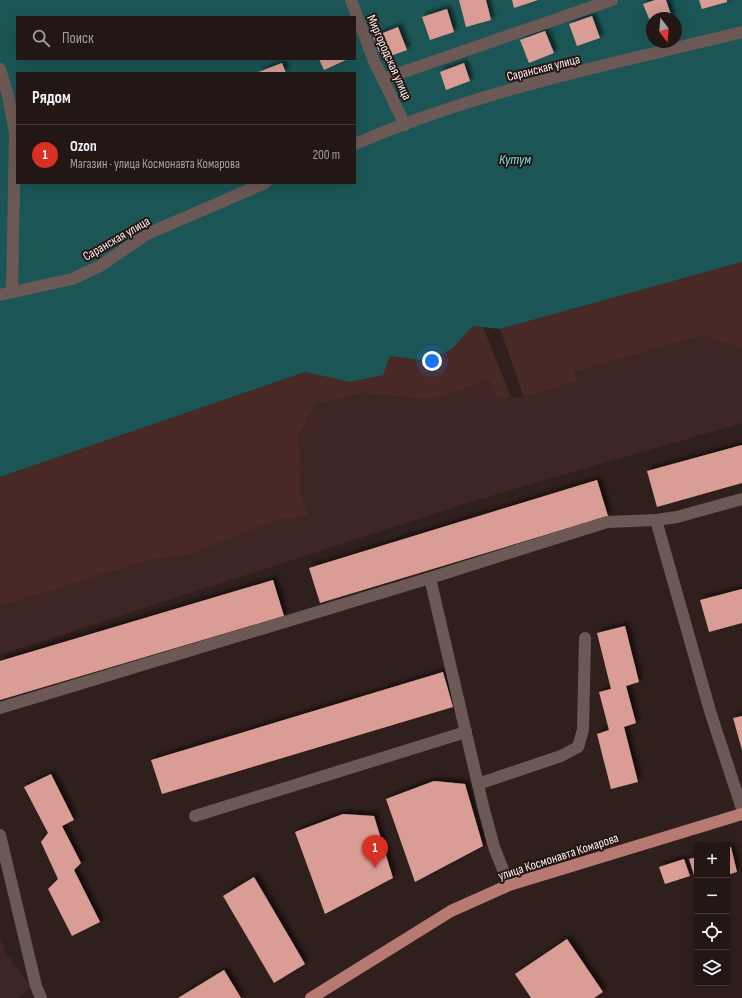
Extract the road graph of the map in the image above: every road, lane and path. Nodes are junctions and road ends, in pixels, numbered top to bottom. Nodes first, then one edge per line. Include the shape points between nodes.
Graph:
1 (351, 0) edge
2 (612, 0) edge
3 (742, 32) edge
4 (0, 69) edge
5 (383, 79) junction
6 (405, 125) junction
7 (356, 144) edge
8 (263, 184) edge
9 (6, 293) edge
10 (742, 499) edge
11 (656, 520) junction
12 (430, 578) junction
13 (585, 638) dead end
14 (0, 708) edge
15 (466, 732) junction
16 (478, 784) junction
17 (742, 809) edge
18 (742, 814) edge
19 (195, 816) dead end
20 (0, 835) edge
21 (509, 884) junction
22 (41, 998) edge
23 (311, 998) edge

1 - 5 street, Миргородская улица
2 - 5 street
3 - 6 street, Саранская улица via 505,90
4 - 9 street via 16,133
5 - 6 street, Миргородская улица
6 - 7 street, Саранская улица
8 - 9 street, Саранская улица via 147,234 100,266 72,279
10 - 11 street via 677,517
11 - 12 street via 607,522
11 - 17 street via 710,711
12 - 14 street
12 - 15 street
13 - 16 street via 583,730 578,747 561,756
15 - 16 street
15 - 19 street
16 - 21 street via 494,847
18 - 21 main road, улица Космонавта Комарова
20 - 22 street
21 - 23 main road, улица Космонавта Комарова via 451,911

